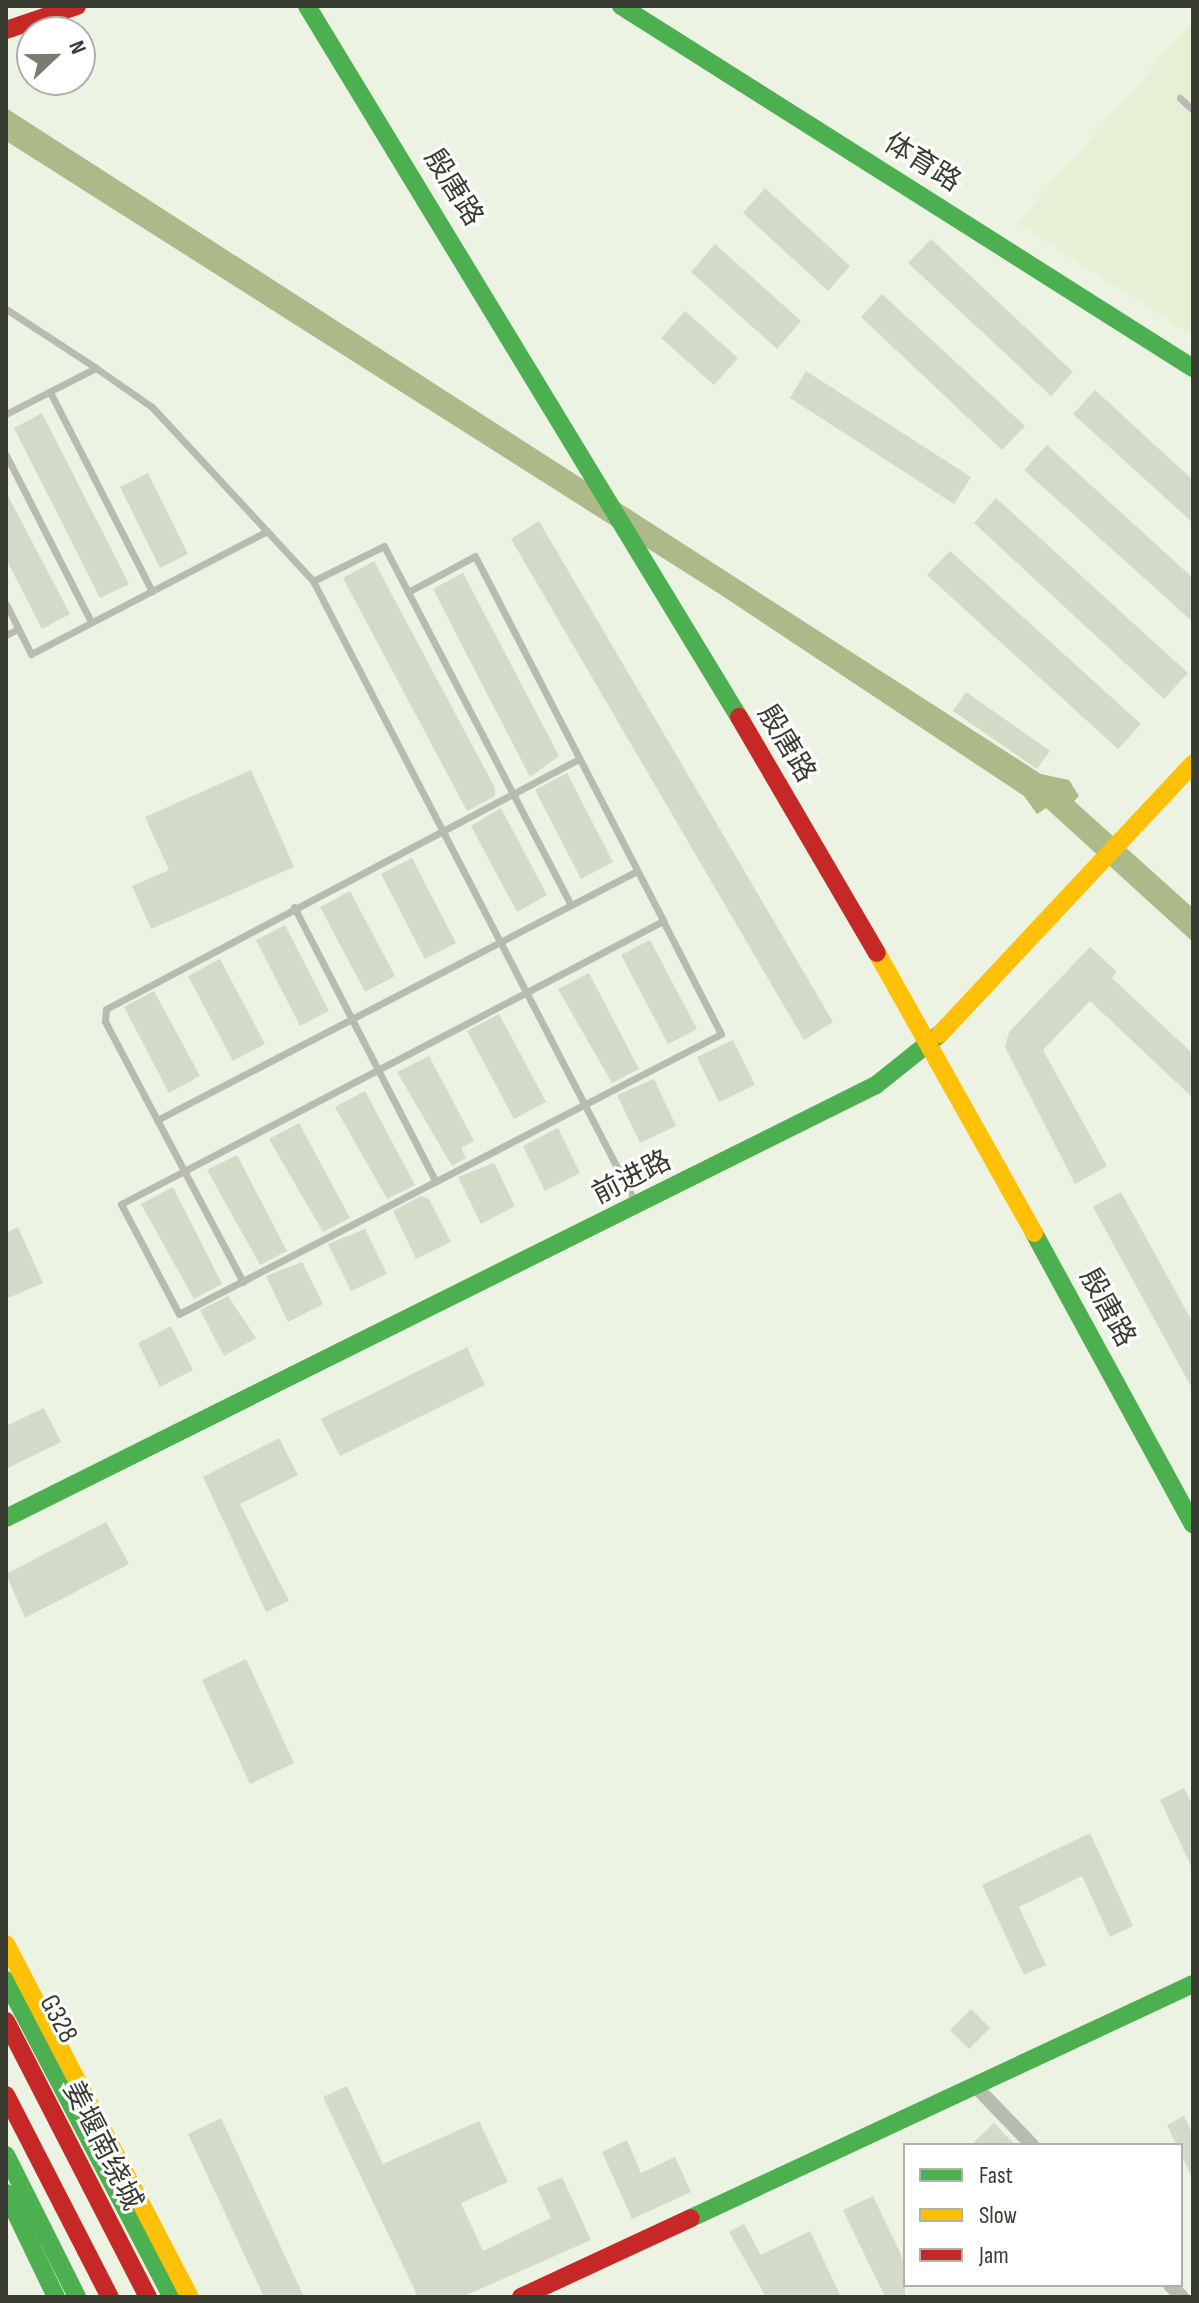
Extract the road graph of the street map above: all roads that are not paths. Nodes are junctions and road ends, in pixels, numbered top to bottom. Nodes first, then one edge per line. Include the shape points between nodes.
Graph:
1 (77, 6) edge
2 (307, 6) edge
3 (621, 6) edge
4 (6, 30) edge
5 (1180, 98) dead end
6 (1193, 110) edge
7 (6, 309) edge
8 (96, 368) junction
9 (1193, 368) edge
10 (50, 392) junction
11 (6, 414) edge
12 (6, 455) edge
13 (267, 531) junction
14 (313, 581) junction
15 (152, 591) junction
16 (408, 592) junction
17 (6, 604) edge
18 (91, 622) junction
19 (18, 629) junction
20 (6, 635) edge
21 (579, 759) junction
22 (1193, 764) edge
23 (513, 794) junction
24 (443, 831) junction
25 (637, 871) junction
26 (570, 904) junction
27 (294, 907) junction
28 (663, 921) junction
29 (500, 941) junction
30 (526, 993) junction
31 (351, 1018) junction
32 (931, 1044) junction
33 (378, 1070) junction
34 (585, 1106) junction
35 (157, 1120) junction
36 (184, 1171) junction
37 (436, 1182) junction
38 (638, 1208) junction
39 (243, 1282) junction
40 (6, 1518) edge
41 (1193, 1525) edge
42 (6, 1944) edge
43 (6, 1980) edge
44 (1193, 1984) edge
45 (6, 2021) edge
46 (978, 2089) junction
47 (6, 2095) edge
48 (1030, 2143) edge
49 (6, 2155) edge
50 (6, 2193) edge
51 (56, 2297) edge
52 (77, 2297) edge
53 (110, 2297) edge
54 (148, 2297) edge
55 (172, 2297) edge
56 (190, 2297) edge
57 (521, 2297) edge

1 - 4 main road
2 - 32 main road, 殷唐路 via 592,466
3 - 9 main road, 体育路
5 - 6 lane
7 - 8 lane
8 - 10 lane
8 - 13 lane via 152,407
10 - 11 lane
10 - 15 lane
12 - 18 lane
13 - 14 lane
13 - 15 lane
14 - 16 lane via 384,546
14 - 24 lane
15 - 18 lane
16 - 21 lane via 475,556
16 - 23 lane
17 - 19 lane
18 - 19 lane via 31,654
19 - 20 lane
21 - 23 lane
21 - 25 lane
22 - 32 main road, 前进路 via 1087,884
23 - 24 lane
23 - 26 lane
24 - 27 lane
24 - 29 lane
25 - 26 lane
25 - 28 lane
26 - 29 lane
27 - 31 lane
27 - 35 lane via 106,1009 105,1021
28 - 30 lane
28 - 34 lane via 721,1034
29 - 30 lane
29 - 31 lane
30 - 33 lane
30 - 34 lane
31 - 33 lane
31 - 35 lane
32 - 38 main road, 前进路 via 876,1085
32 - 41 main road, 殷唐路
33 - 36 lane
33 - 37 lane
34 - 37 lane
34 - 38 lane
35 - 36 lane
36 - 39 lane
36 - 39 lane via 121,1204 179,1314
37 - 39 lane
38 - 40 main road, 前进路
42 - 56 main road
43 - 55 main road, G328 / G328
44 - 46 main road
45 - 54 main road, 姜堰南绕城
46 - 48 street
46 - 57 main road
47 - 53 main road
49 - 52 main road
50 - 51 main road

